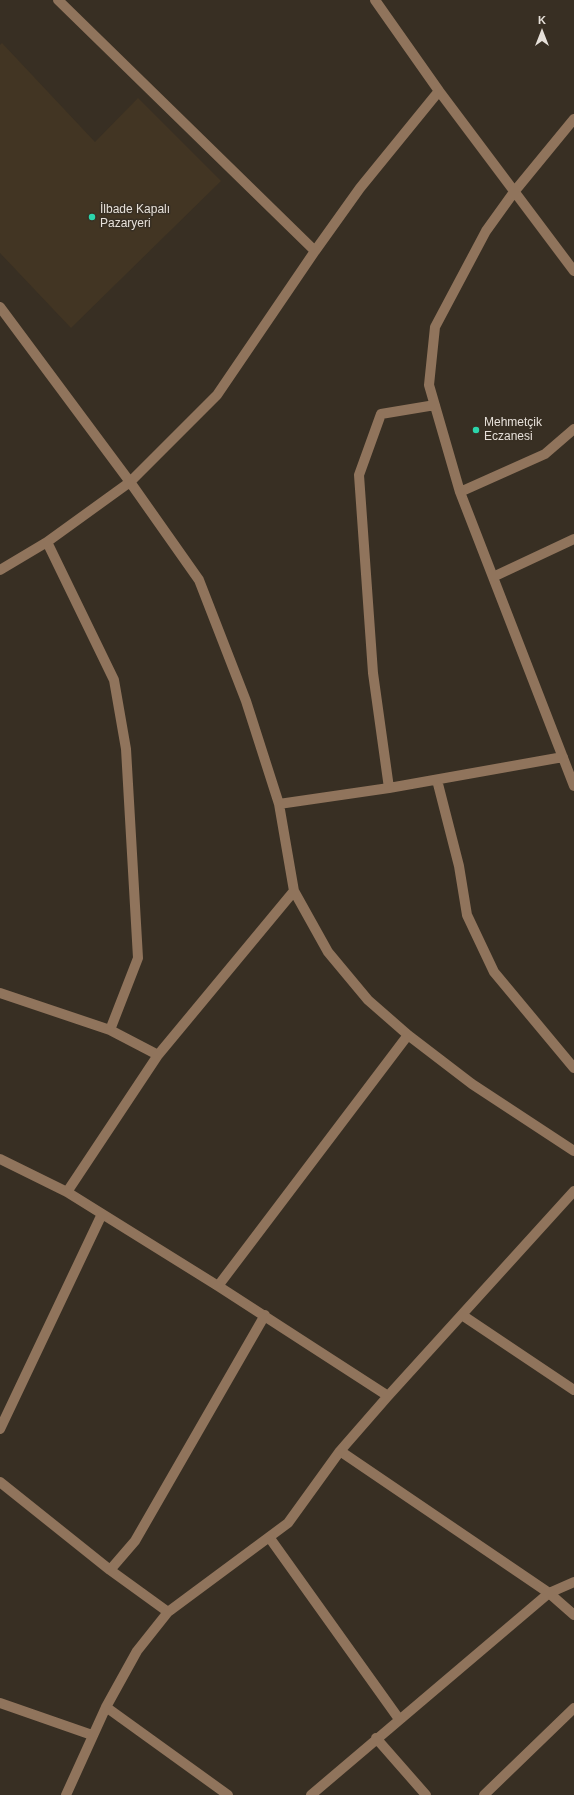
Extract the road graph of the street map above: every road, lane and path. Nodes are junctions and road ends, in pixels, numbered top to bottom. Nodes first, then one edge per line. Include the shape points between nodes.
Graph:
1 (58, 0) edge
2 (375, 0) edge
3 (440, 91) junction
4 (574, 119) edge
5 (514, 192) junction
6 (315, 251) junction
7 (574, 271) edge
8 (0, 307) edge
9 (435, 404) junction
10 (574, 429) edge
11 (130, 482) junction
12 (460, 492) junction
13 (574, 539) edge
14 (47, 542) junction
15 (0, 570) edge
16 (493, 577) junction
17 (563, 757) junction
18 (436, 780) junction
19 (574, 786) edge
20 (389, 788) junction
21 (279, 804) junction
22 (294, 891) junction
23 (0, 992) edge
24 (110, 1030) junction
25 (408, 1036) junction
26 (158, 1055) junction
27 (574, 1068) edge
28 (574, 1151) edge
29 (0, 1159) edge
30 (67, 1192) junction
31 (574, 1192) edge
32 (102, 1214) junction
33 (218, 1286) junction
34 (265, 1315) junction
35 (462, 1315) junction
36 (574, 1390) edge
37 (388, 1396) junction
38 (0, 1429) edge
39 (340, 1452) junction
40 (0, 1482) edge
41 (269, 1537) junction
42 (110, 1570) junction
43 (574, 1582) edge
44 (549, 1593) junction
45 (168, 1612) junction
46 (574, 1615) edge
47 (0, 1703) edge
48 (106, 1707) junction
49 (574, 1708) edge
50 (399, 1719) junction
51 (92, 1735) junction
52 (376, 1738) junction
53 (66, 1795) edge
54 (228, 1795) edge
55 (311, 1795) edge
56 (426, 1795) edge
57 (484, 1795) edge

1 - 6 street
2 - 3 street
3 - 5 street
3 - 6 street via 360,188
4 - 5 street
5 - 7 street
5 - 9 street via 486,231 435,327 429,385
6 - 11 street via 217,395
8 - 11 street
9 - 12 street
9 - 20 street via 381,414 359,475 373,673
10 - 12 street via 545,454
11 - 14 street
11 - 21 street via 199,580 246,701
12 - 16 street
13 - 16 street
14 - 15 street
14 - 24 street via 114,680 126,749 138,958
16 - 17 street
17 - 18 street
17 - 19 street
18 - 20 street
18 - 27 street via 459,866 467,915 494,972
20 - 21 street
21 - 22 street
22 - 25 street via 328,952 368,1000
22 - 26 street
23 - 24 street
24 - 26 street
25 - 28 street via 472,1084
25 - 33 street
26 - 30 street
29 - 30 street
30 - 32 street
31 - 35 street
32 - 33 street
32 - 38 street
33 - 34 street
34 - 37 street
34 - 42 street via 135,1541
35 - 36 street
35 - 37 street
37 - 39 street
39 - 41 street via 288,1523
39 - 44 street
40 - 42 street
41 - 45 street
41 - 50 street
42 - 45 street
43 - 44 street
44 - 46 street
44 - 50 street
45 - 48 street via 137,1651
47 - 51 street
48 - 51 street
48 - 54 street
49 - 57 street
50 - 52 street
51 - 53 street
52 - 55 street
52 - 56 street

